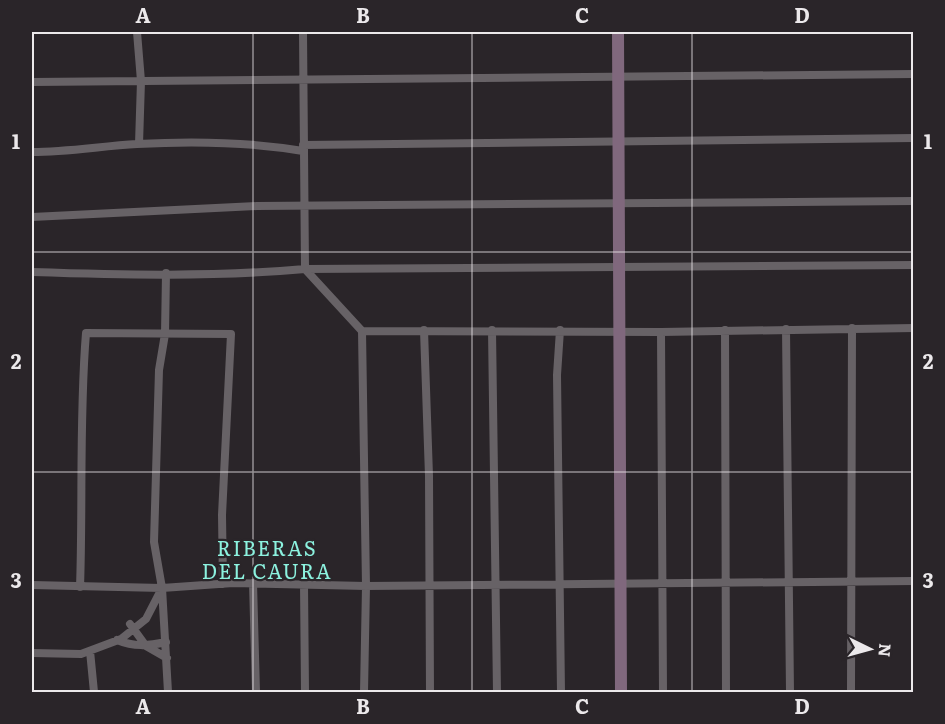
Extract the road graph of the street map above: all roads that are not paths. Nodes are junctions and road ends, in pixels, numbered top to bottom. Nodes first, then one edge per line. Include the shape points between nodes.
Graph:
1 (137, 32) edge
2 (303, 32) edge
3 (618, 32) edge
4 (914, 75) edge
5 (618, 76) junction
6 (141, 81) junction
7 (302, 81) junction
8 (32, 82) edge
9 (914, 138) edge
10 (618, 140) junction
11 (139, 144) junction
12 (303, 148) junction
13 (32, 152) edge
14 (914, 201) edge
15 (618, 205) junction
16 (303, 206) junction
17 (32, 217) edge
18 (914, 265) edge
19 (619, 268) junction
20 (305, 269) junction
21 (32, 272) edge
22 (166, 273) junction
23 (852, 328) junction
24 (914, 328) edge
25 (786, 329) junction
26 (424, 330) junction
27 (492, 330) junction
28 (560, 330) junction
29 (724, 330) junction
30 (363, 331) junction
31 (619, 331) junction
32 (661, 332) junction
33 (165, 334) junction
34 (661, 582) junction
35 (851, 582) junction
36 (914, 582) edge
37 (620, 583) junction
38 (790, 583) junction
39 (223, 584) junction
40 (253, 584) junction
41 (304, 584) junction
42 (726, 584) junction
43 (32, 585) edge
44 (496, 585) junction
45 (560, 585) junction
46 (80, 586) junction
47 (366, 586) junction
48 (428, 586) junction
49 (162, 588) junction
50 (132, 627) junction
51 (117, 640) junction
52 (166, 642) junction
53 (146, 646) junction
54 (90, 651) junction
55 (32, 653) edge
56 (167, 658) junction
57 (94, 693) edge
58 (168, 693) edge
59 (256, 693) edge
60 (305, 693) edge
61 (364, 693) edge
62 (430, 693) edge
63 (497, 693) edge
64 (561, 693) edge
65 (621, 693) edge
66 (663, 693) edge
67 (726, 693) edge
68 (790, 693) edge
69 (851, 693) edge

1 - 6 street
2 - 7 street
3 - 5 street
4 - 5 street
5 - 7 street
5 - 10 street
6 - 7 street
6 - 8 street
6 - 11 street
7 - 12 street
9 - 10 street
10 - 12 street
10 - 15 street
11 - 12 street
11 - 13 street
12 - 16 street
14 - 15 street
15 - 16 street
15 - 19 street
16 - 17 street
16 - 20 street
18 - 19 street
19 - 20 street
19 - 31 street
20 - 22 street
20 - 30 street
21 - 22 street
22 - 33 street
23 - 24 street
23 - 25 street
23 - 35 street
25 - 29 street
25 - 38 street
26 - 27 street
26 - 30 street
26 - 48 street via 430,512
27 - 28 street
27 - 44 street
28 - 31 street
28 - 45 street
29 - 32 street
29 - 42 street
30 - 47 street
31 - 32 street
31 - 37 street
32 - 34 street
33 - 39 street via 231,334 222,515
33 - 46 street via 86,333
33 - 49 street via 159,370 154,542
34 - 37 street
34 - 42 street
34 - 66 street
35 - 36 street
35 - 38 street
35 - 69 street
37 - 45 street
37 - 65 street
38 - 42 street
38 - 68 street
39 - 40 street
39 - 49 street
40 - 41 street
40 - 59 street
41 - 47 street
41 - 60 street
42 - 67 street
43 - 46 street
44 - 45 street
44 - 48 street
44 - 63 street
45 - 64 street
46 - 49 street
47 - 48 street
47 - 61 street
48 - 62 street
49 - 50 street via 146,619
49 - 52 street
50 - 51 street
50 - 53 street
51 - 53 street
51 - 54 street
52 - 53 street
52 - 56 street
53 - 56 street
54 - 55 street via 77,655
54 - 57 street
56 - 58 street

